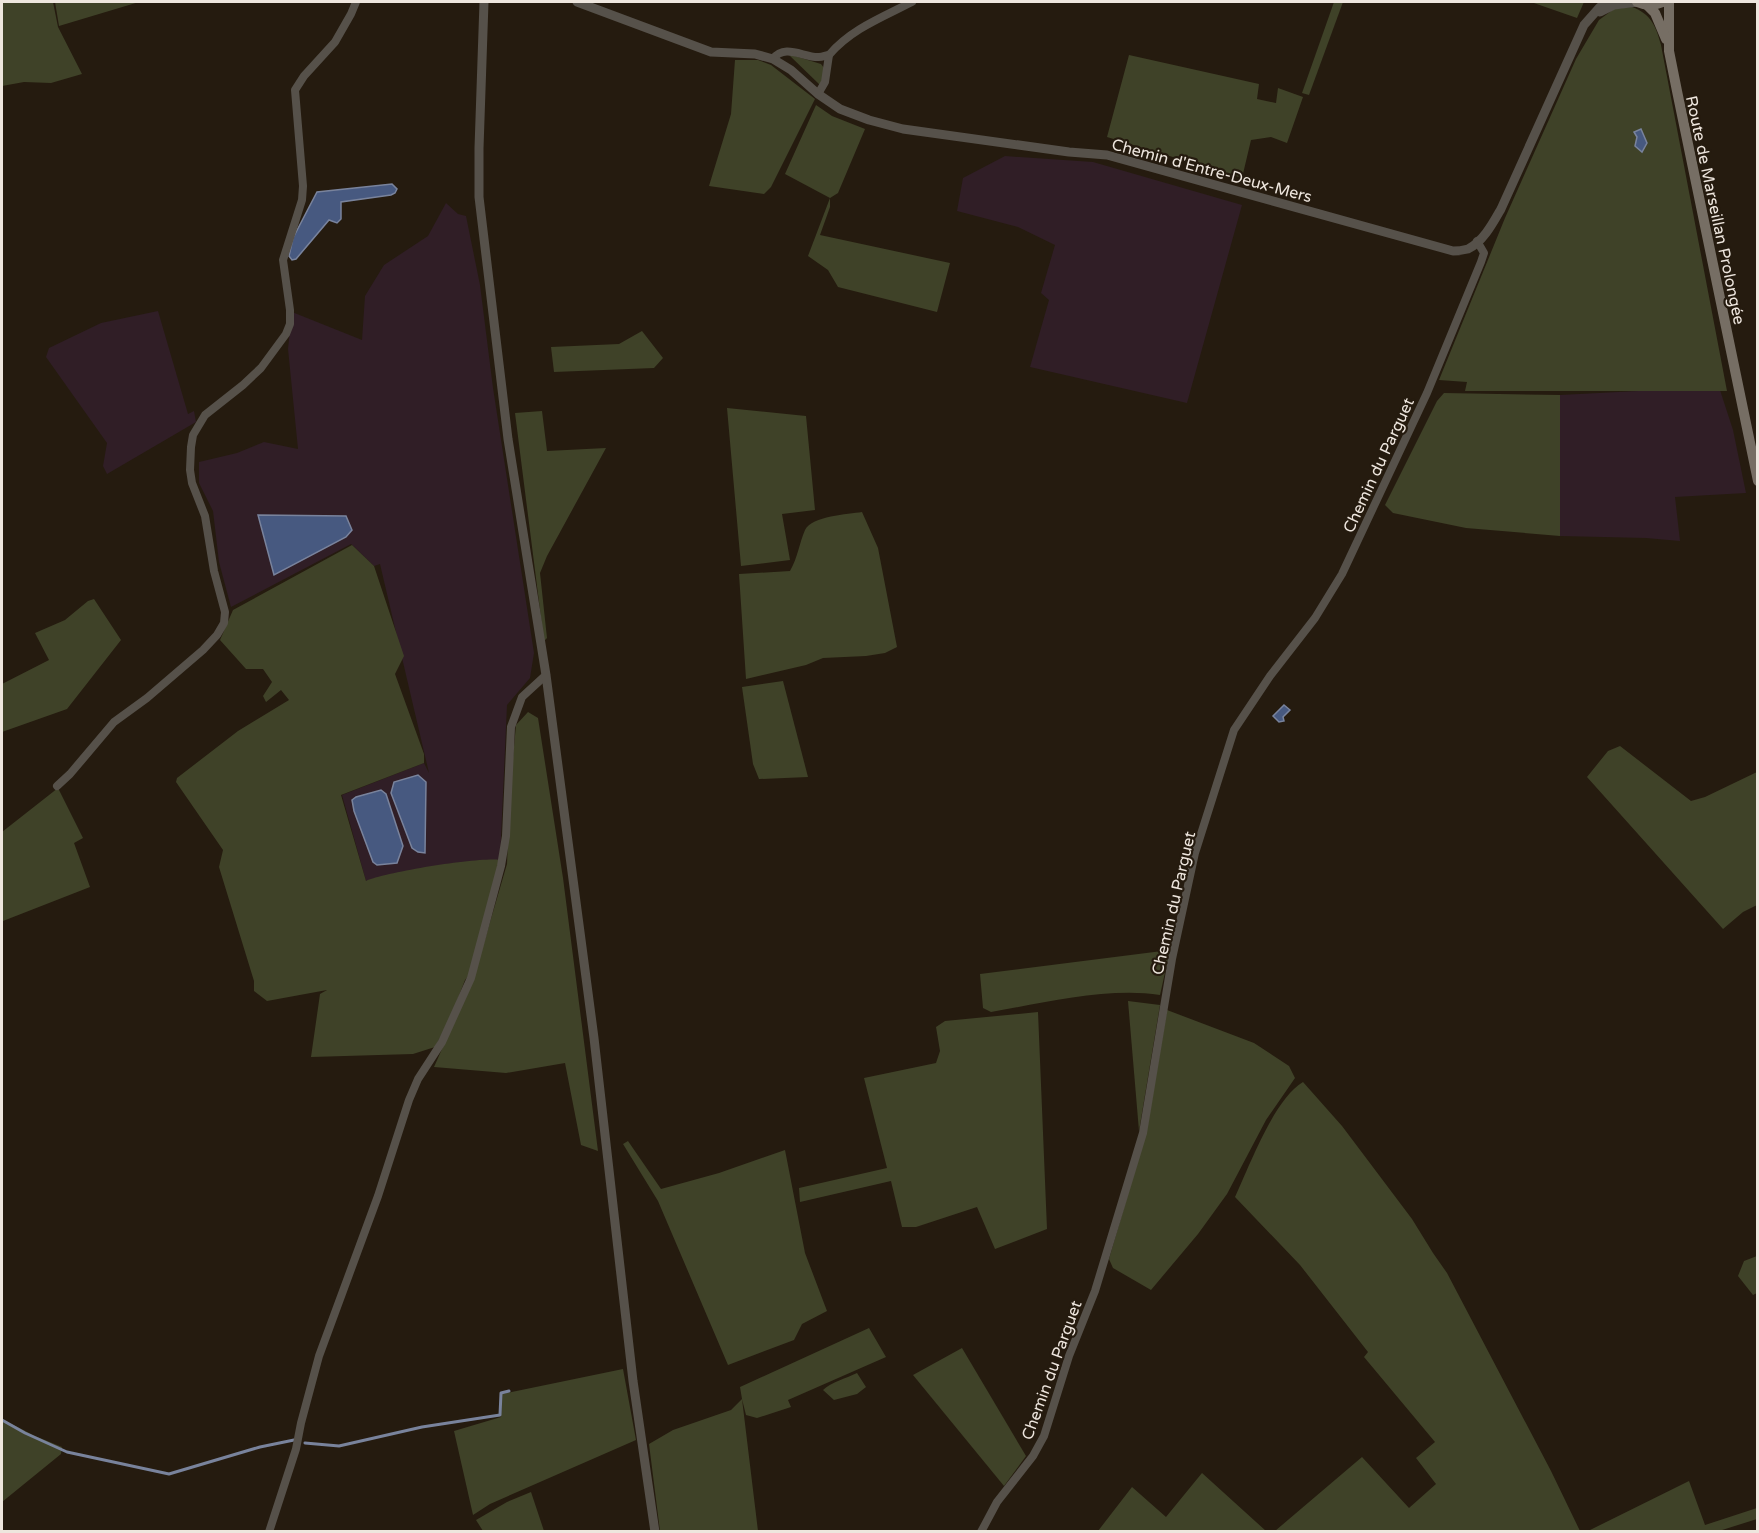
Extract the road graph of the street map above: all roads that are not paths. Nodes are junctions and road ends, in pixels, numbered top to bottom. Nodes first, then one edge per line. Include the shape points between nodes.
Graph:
1 (356, 2) edge
2 (577, 2) edge
3 (912, 2) edge
4 (1606, 2) edge
5 (1662, 2) edge
6 (1668, 2) edge
7 (1641, 3) edge
8 (485, 4) edge
9 (1584, 25) junction
10 (1669, 51) junction
11 (829, 55) junction
12 (773, 58) junction
13 (818, 94) junction
14 (1477, 241) junction
15 (1758, 482) edge
16 (546, 675) junction
17 (57, 786) dead end
18 (269, 1532) edge
19 (655, 1532) edge
20 (981, 1532) edge

1 - 17 street via 334,42 295,90 303,186 283,260 290,324 261,368 205,416 193,435 191,477 205,516 224,622 203,650 114,722
2 - 12 street, Chemin d'Entre-Deux-Mers via 711,52
3 - 11 street via 854,31
4 - 9 street
5 - 7 main road
6 - 10 main road, Route de Marseillan Prolongée
7 - 9 street via 1614,5
7 - 10 main road, Route de Marseillan Prolongée via 1655,13
8 - 16 street via 479,197 508,439
9 - 14 street via 1501,209
10 - 15 main road, Route de Marseillan Prolongée
11 - 12 street via 784,51
11 - 13 street via 825,82
12 - 13 street, Chemin d'Entre-Deux-Mers
13 - 14 street, Chemin d'Entre-Deux-Mers via 869,120 903,129 1107,155 1453,252 1468,249
14 - 20 street, Chemin du Parguet via 1484,253 1472,284 1427,393 1342,574 1234,730 1195,853 1172,959 1143,1133 1095,1291 1044,1436 997,1502
16 - 18 street via 522,697 511,727 506,836 471,978 442,1042 409,1100 319,1356 296,1449
16 - 19 street

